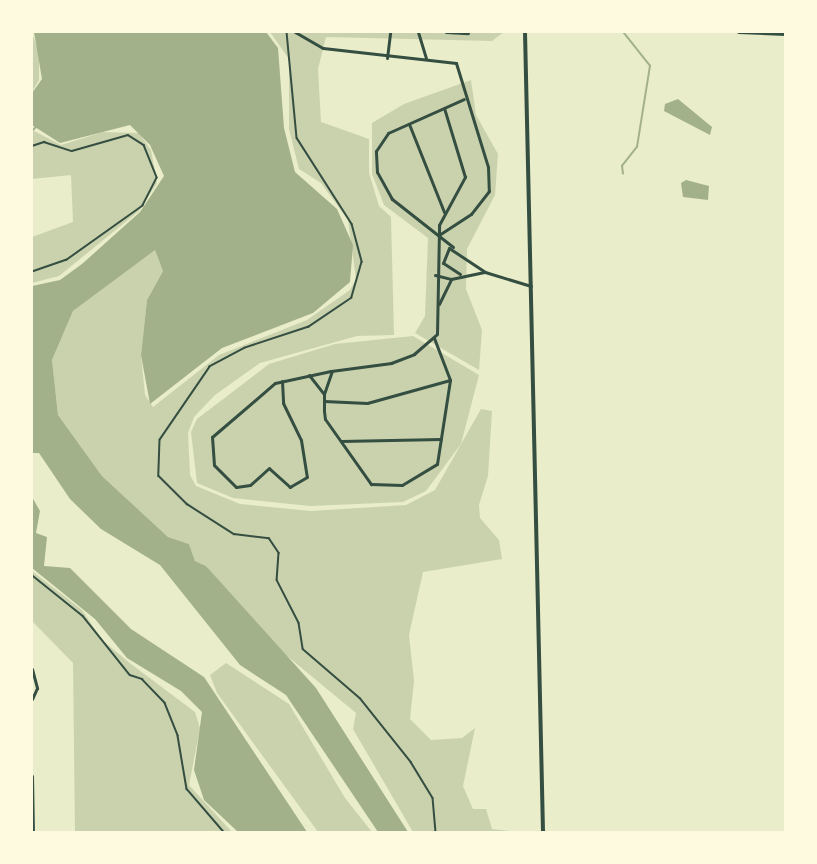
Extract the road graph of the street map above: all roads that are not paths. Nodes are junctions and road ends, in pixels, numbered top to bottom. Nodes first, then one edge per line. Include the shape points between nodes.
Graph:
1 (295, 32) edge
2 (390, 32) edge
3 (418, 32) edge
4 (446, 32) edge
5 (525, 32) edge
6 (739, 32) edge
7 (468, 33) edge
8 (786, 34) edge
9 (387, 58) junction
10 (426, 58) junction
11 (464, 99) junction
12 (444, 108) junction
13 (409, 124) junction
14 (444, 212) junction
15 (440, 234) junction
16 (453, 247) junction
17 (485, 272) junction
18 (460, 274) junction
19 (435, 275) junction
20 (451, 279) junction
21 (531, 286) junction
22 (438, 306) junction
23 (434, 338) junction
24 (332, 371) junction
25 (309, 375) junction
26 (450, 380) junction
27 (282, 381) junction
28 (324, 394) junction
29 (324, 401) junction
30 (441, 439) junction
31 (339, 441) junction
32 (32, 669) edge
33 (32, 699) edge
34 (32, 776) edge
35 (33, 832) edge
36 (543, 832) edge

1 - 9 street via 315,46
2 - 9 street
3 - 10 street
4 - 7 street
5 - 21 main road
6 - 8 main road
9 - 10 street
10 - 11 street via 456,63
11 - 12 street
11 - 15 street via 488,167 489,191 471,214
12 - 13 street
12 - 14 street via 465,177 460,195
13 - 14 street
13 - 15 street via 380,142 378,172 404,212
14 - 15 street
15 - 16 street
15 - 19 street
16 - 17 street
16 - 18 street via 442,258
17 - 18 street
17 - 21 street
18 - 20 street
19 - 20 street
19 - 22 street
20 - 22 street
21 - 36 main road
22 - 23 street
23 - 24 street via 391,363
23 - 26 street
24 - 25 street
24 - 28 street
25 - 27 street
25 - 28 street
26 - 29 street via 367,403
26 - 30 street
27 - 27 street via 212,436 214,465 236,487 250,485 269,468 290,487 307,477 301,440 283,403
28 - 29 street
29 - 31 street via 325,419
30 - 31 street
30 - 31 street via 437,464 394,487 370,484
32 - 33 street via 37,688
34 - 35 street

